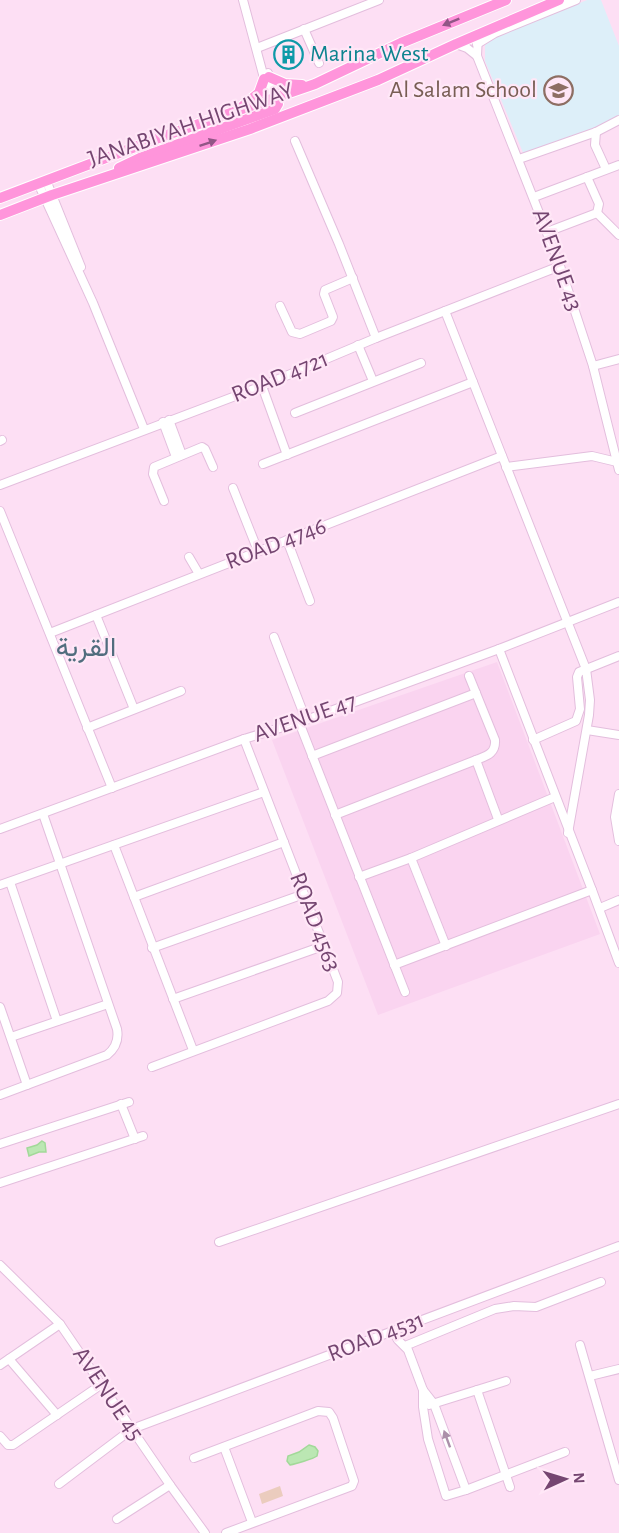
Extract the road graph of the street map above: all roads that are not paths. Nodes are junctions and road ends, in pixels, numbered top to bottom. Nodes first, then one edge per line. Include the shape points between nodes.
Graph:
1 (243, 0) edge
2 (379, 0) edge
3 (506, 0) edge
4 (559, 0) edge
5 (576, 0) edge
6 (304, 29) junction
7 (478, 39) junction
8 (456, 44) junction
9 (257, 48) junction
10 (477, 56) junction
11 (319, 63) dead end
12 (267, 78) junction
13 (315, 84) junction
14 (274, 102) junction
15 (238, 111) junction
16 (293, 112) junction
17 (619, 120) edge
18 (596, 132) junction
19 (295, 141) dead end
20 (519, 159) junction
21 (619, 165) edge
22 (606, 170) junction
23 (109, 177) junction
24 (587, 177) junction
25 (42, 181) junction
26 (49, 196) junction
27 (534, 196) junction
28 (0, 198) edge
29 (597, 213) junction
30 (0, 214) edge
31 (548, 232) junction
32 (619, 235) edge
33 (560, 266) junction
34 (352, 278) junction
35 (280, 306) dead end
36 (445, 311) junction
37 (376, 338) junction
38 (358, 345) junction
39 (619, 358) edge
40 (421, 363) dead end
41 (593, 366) junction
42 (373, 381) junction
43 (473, 382) junction
44 (262, 386) junction
45 (295, 412) dead end
46 (166, 421) junction
47 (144, 429) junction
48 (287, 455) junction
49 (179, 456) junction
50 (502, 456) junction
51 (263, 464) dead end
52 (618, 466) edge
53 (213, 467) dead end
54 (506, 467) junction
55 (0, 485) edge
56 (233, 488) dead end
57 (164, 501) dead end
58 (0, 511) edge
59 (287, 540) junction
60 (258, 551) junction
61 (189, 557) dead end
62 (199, 574) junction
63 (310, 602) dead end
64 (619, 602) edge
65 (96, 615) junction
66 (569, 622) junction
67 (50, 633) junction
68 (274, 637) dead end
69 (499, 649) junction
70 (619, 656) edge
71 (586, 669) junction
72 (469, 676) dead end
73 (181, 691) dead end
74 (476, 693) junction
75 (134, 709) junction
76 (302, 721) junction
77 (87, 728) junction
78 (587, 730) junction
79 (619, 735) edge
80 (244, 739) junction
81 (534, 740) junction
82 (312, 756) junction
83 (476, 760) junction
84 (112, 788) junction
85 (264, 792) junction
86 (619, 794) edge
87 (555, 796) junction
88 (42, 814) junction
89 (335, 815) junction
90 (498, 819) junction
91 (0, 829) edge
92 (568, 833) junction
93 (619, 841) edge
94 (284, 842) junction
95 (114, 845) junction
96 (411, 858) junction
97 (60, 865) junction
98 (359, 877) junction
99 (10, 882) junction
100 (0, 885) edge
101 (589, 891) junction
102 (304, 894) junction
103 (134, 897) junction
104 (619, 900) edge
105 (600, 908) junction
106 (323, 946) junction
107 (446, 946) junction
108 (152, 948) junction
109 (619, 963) edge
110 (394, 965) junction
111 (405, 992) dead end
112 (173, 999) junction
113 (108, 1004) junction
114 (0, 1007) edge
115 (57, 1021) junction
116 (11, 1037) junction
117 (193, 1050) junction
118 (152, 1067) dead end
119 (27, 1085) junction
120 (0, 1095) edge
121 (619, 1104) edge
122 (0, 1144) edge
123 (0, 1183) edge
124 (219, 1242) dead end
125 (619, 1246) edge
126 (0, 1265) edge
127 (601, 1282) dead end
128 (60, 1324) junction
129 (393, 1330) junction
130 (580, 1345) dead end
131 (405, 1346) junction
132 (9, 1359) junction
133 (0, 1365) edge
134 (619, 1369) edge
135 (590, 1376) junction
136 (506, 1382) dead end
137 (102, 1384) junction
138 (423, 1390) junction
139 (477, 1390) junction
140 (434, 1404) junction
141 (423, 1407) junction
142 (57, 1415) junction
143 (132, 1429) junction
144 (0, 1436) edge
145 (619, 1440) edge
146 (609, 1442) junction
147 (224, 1447) junction
148 (565, 1452) dead end
149 (194, 1458) dead end
150 (506, 1474) junction
151 (619, 1480) edge
152 (59, 1484) dead end
153 (170, 1485) junction
154 (510, 1487) dead end
155 (466, 1490) junction
156 (117, 1519) dead end
157 (252, 1522) junction
158 (205, 1533) edge
159 (226, 1533) edge

1 - 9 street
2 - 6 street
3 -> 13 main road, JANABIYAH HIGHWAY
4 - 7 main road, JANABIYAH HIGHWAY
5 - 7 street
6 - 9 street
6 - 11 street
7 - 8 main road, JANABIYAH HIGHWAY
7 - 10 street, AVENUE 43
8 - 10 street
8 - 16 main road, JANABIYAH HIGHWAY via 392,74
9 - 12 street
10 - 20 street, AVENUE 43
12 - 13 main road via 285,84
12 - 14 street
12 - 15 main road via 259,93
13 - 14 main road, JANABIYAH HIGHWAY
14 - 15 main road, JANABIYAH HIGHWAY
14 - 16 street via 282,113
14 - 23 main road via 125,164
15 - 25 main road, JANABIYAH HIGHWAY
23 -> 16 main road, JANABIYAH HIGHWAY
17 - 18 street
18 - 20 street
18 - 22 street via 595,145
19 - 34 street
20 - 27 street, AVENUE 43
21 - 22 street
22 - 24 street
23 - 26 main road, JANABIYAH HIGHWAY
24 - 27 street
24 - 29 street via 599,204
25 - 26 street
25 - 28 main road, JANABIYAH HIGHWAY
26 - 30 main road, JANABIYAH HIGHWAY
26 - 47 street
27 - 31 street, AVENUE 43
29 - 31 street
29 - 32 street
31 - 33 street, AVENUE 43
33 - 36 street, ROAD 4721
33 - 41 street, AVENUE 43
34 - 35 street via 325,290 332,321 300,334 292,333
34 - 37 street
36 - 37 street, ROAD 4721
36 - 43 street
37 - 38 street, ROAD 4721
38 - 42 street
38 - 44 street, ROAD 4721
39 - 41 street
40 - 42 street
41 - 52 street, AVENUE 43
42 - 45 street
43 - 48 street
43 - 50 street
44 - 46 street, ROAD 4721
44 - 48 street
46 - 47 street, ROAD 4721
46 - 49 street
47 - 55 street, ROAD 4721
48 - 51 street
49 - 53 street via 202,447
49 - 57 street via 153,469
50 - 54 street
50 - 59 street, ROAD 4746
52 - 54 street via 592,456
54 - 66 street
56 - 60 street
58 - 67 street
59 - 60 street, ROAD 4746
59 - 63 street
60 - 62 street, ROAD 4746
61 - 62 street
62 - 65 street, ROAD 4746
64 - 66 street
65 - 67 street, ROAD 4746
65 - 75 street
66 - 69 street
66 - 71 street
67 - 77 street
68 - 76 street
69 - 76 street, AVENUE 47
69 - 81 street
70 - 71 street
71 - 78 street via 590,700
71 - 81 street via 577,676 580,709 576,721
72 - 74 street
73 - 75 street
74 - 82 street
74 - 83 street via 495,740 490,754
75 - 77 street
76 - 80 street, AVENUE 47
76 - 82 street
77 - 84 street
78 - 79 street
78 - 92 street
80 - 84 street, AVENUE 47
80 - 85 street, ROAD 4563
81 - 87 street
82 - 89 street
83 - 89 street
83 - 90 street
84 - 88 street, AVENUE 47
85 - 94 street, ROAD 4563
85 - 95 street
86 - 93 street via 615,817
87 - 90 street
87 - 92 street
88 - 91 street, AVENUE 47
88 - 97 street
89 - 98 street
90 - 96 street
92 - 101 street
94 - 102 street, ROAD 4563
94 - 103 street
95 - 97 street
95 - 103 street
96 - 98 street
96 - 107 street
97 - 99 street
97 - 113 street
98 - 110 street
99 - 100 street
99 - 115 street
101 - 105 street
101 - 107 street
102 - 106 street, ROAD 4563
102 - 108 street
103 - 108 street
104 - 105 street
105 - 109 street
106 - 112 street
106 - 117 street, ROAD 4563 via 339,987 334,998
107 - 110 street
108 - 112 street
110 - 111 street
112 - 117 street
113 - 115 street
113 - 119 street via 118,1035 112,1051
114 - 116 street
115 - 116 street
116 - 119 street
117 - 118 street, ROAD 4563
119 - 120 street
121 - 124 street
122 - 123 street via 125,1103 139,1137
125 - 129 street, ROAD 4531
126 - 128 street, AVENUE 45
127 - 131 street via 536,1307 495,1309
128 - 132 street
128 - 137 street, AVENUE 45
129 - 131 street
129 - 143 street, ROAD 4531
130 - 135 street
131 - 138 street
132 - 133 street
132 - 142 street
134 - 135 street
135 - 146 street
136 - 139 street
137 - 142 street
137 - 143 street, AVENUE 45
138 - 140 street
138 - 141 street
139 - 140 street
139 - 150 street
140 - 141 street
155 -> 140 street
141 - 155 street via 444,1494
142 - 144 street via 13,1445
143 - 152 street, ROAD 4531
143 - 153 street, AVENUE 45
145 - 146 street
146 - 151 street
147 - 149 street
147 - 157 street
147 - 157 street via 322,1410 333,1418 354,1484
148 - 150 street
150 - 154 street
150 - 155 street
153 - 156 street
153 - 158 street, AVENUE 45
157 - 159 street

